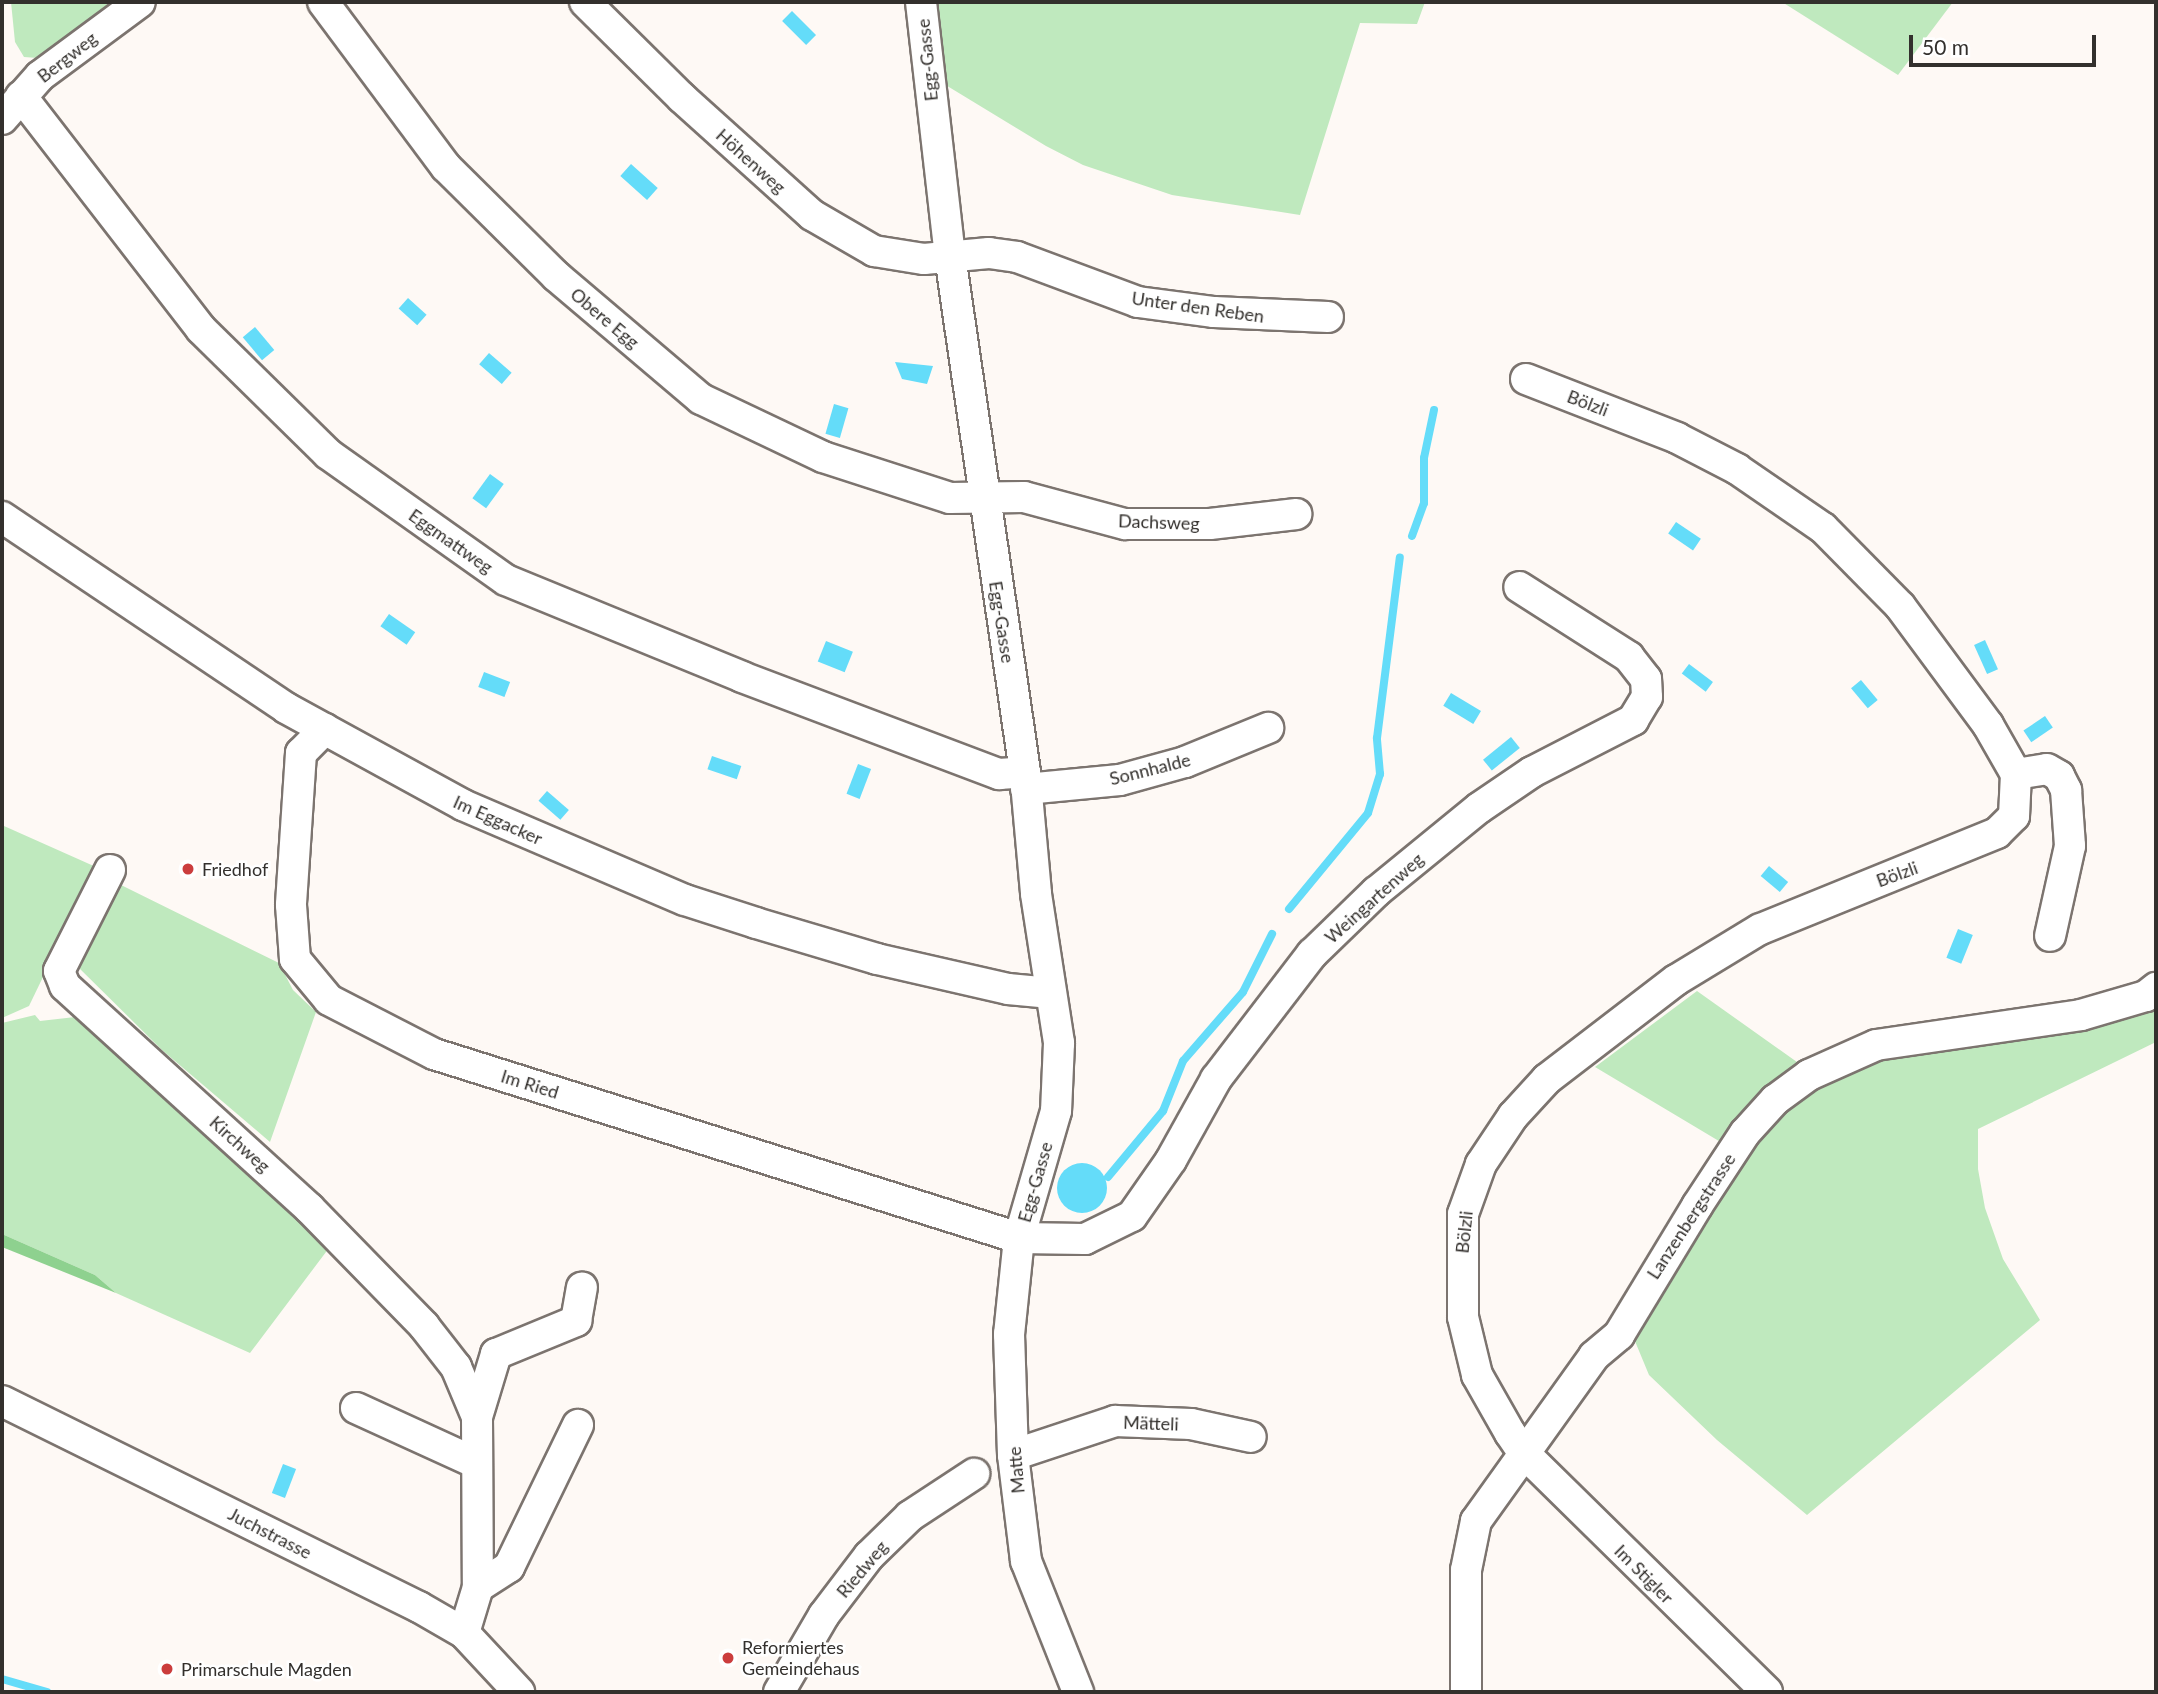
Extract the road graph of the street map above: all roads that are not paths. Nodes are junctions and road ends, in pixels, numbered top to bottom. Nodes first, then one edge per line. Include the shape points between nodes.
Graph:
1 (140, 2) edge
2 (323, 2) edge
3 (585, 2) edge
4 (921, 2) edge
5 (21, 96) junction
6 (2, 119) edge
7 (950, 256) junction
8 (1328, 317) dead end
9 (1526, 379) dead end
10 (982, 496) junction
11 (1296, 514) dead end
12 (2, 517) edge
13 (1519, 587) dead end
14 (1268, 728) dead end
15 (325, 729) junction
16 (2016, 774) junction
17 (1026, 781) junction
18 (110, 870) dead end
19 (2050, 936) dead end
20 (2156, 988) edge
21 (1051, 993) junction
22 (1019, 1238) junction
23 (582, 1287) dead end
24 (2, 1401) edge
25 (356, 1408) dead end
26 (477, 1417) junction
27 (578, 1425) dead end
28 (1251, 1437) dead end
29 (1523, 1452) junction
30 (1013, 1455) junction
31 (476, 1463) junction
32 (974, 1474) dead end
33 (478, 1587) junction
34 (464, 1633) junction
35 (519, 1692) edge
36 (779, 1692) edge
37 (1078, 1692) edge
38 (1466, 1692) edge
39 (1767, 1692) edge

1 - 5 street, Bergweg via 40,76
2 - 10 street, Obere Egg via 446,167 556,276 701,399 823,457 950,498
3 - 7 street, Höhenweg via 682,98 812,215 874,251 923,259
4 - 7 street, Egg-Gasse
5 - 6 street, Bergweg
5 - 17 street, Eggmattweg via 211,338 328,454 506,580 742,677
7 - 8 street, Unter den Reben via 1017,257 1138,302 1214,312
7 - 10 street, Egg-Gasse
9 - 16 street, Bölzli via 1677,438 1737,469 1823,528 1900,606 1981,715
10 - 11 street, Dachsweg via 1024,497 1125,524 1210,524
10 - 17 street, Egg-Gasse
12 - 15 street, Im Eggacker via 286,708
13 - 22 street, Weingartenweg via 1629,657 1646,679 1647,697 1633,720 1532,772 1479,808 1376,892 1312,954 1216,1079 1171,1160 1132,1216 1085,1239
14 - 17 street, Sonnhalde via 1185,762 1120,779
15 - 21 street, Im Eggacker via 463,805 685,900 877,959 1008,989
15 - 22 street, Im Ried via 301,753 291,905 295,959 328,1000 434,1054
16 - 19 street via 2047,769 2059,776 2066,790 2070,846
16 - 29 street, Bölzli via 2014,816 1997,833 1760,929 1676,980 1547,1079 1513,1116 1480,1164 1463,1214 1460,1252 1463,1317 1477,1375
17 - 21 street, Egg-Gasse
18 - 26 street, Kirchweg via 59,971 65,986 309,1208 424,1326 456,1367
20 - 29 street, Lanzenbergstrasse via 2146,996 2081,1015 1876,1045 1809,1075 1775,1100 1745,1133 1647,1282 1619,1335 1594,1356
21 - 22 street, Egg-Gasse via 1059,1042 1056,1111
22 - 30 street, Matte via 1009,1334
23 - 26 street, Kirchweg via 576,1321 496,1354
24 - 34 street, Juchstrasse
25 - 31 street
26 - 31 street, Kirchweg
27 - 33 street via 509,1567
28 - 30 street, Mätteli via 1191,1424 1115,1421
29 - 38 street, Lanzenbergstrasse via 1476,1521 1465,1570
29 - 39 street, Im Stigler
30 - 37 street, Matte via 1026,1561
31 - 33 street, Kirchweg
32 - 36 street, Riedweg via 910,1516 869,1556 824,1615
33 - 34 street, Kirchweg
34 - 35 street, Juchstrasse

